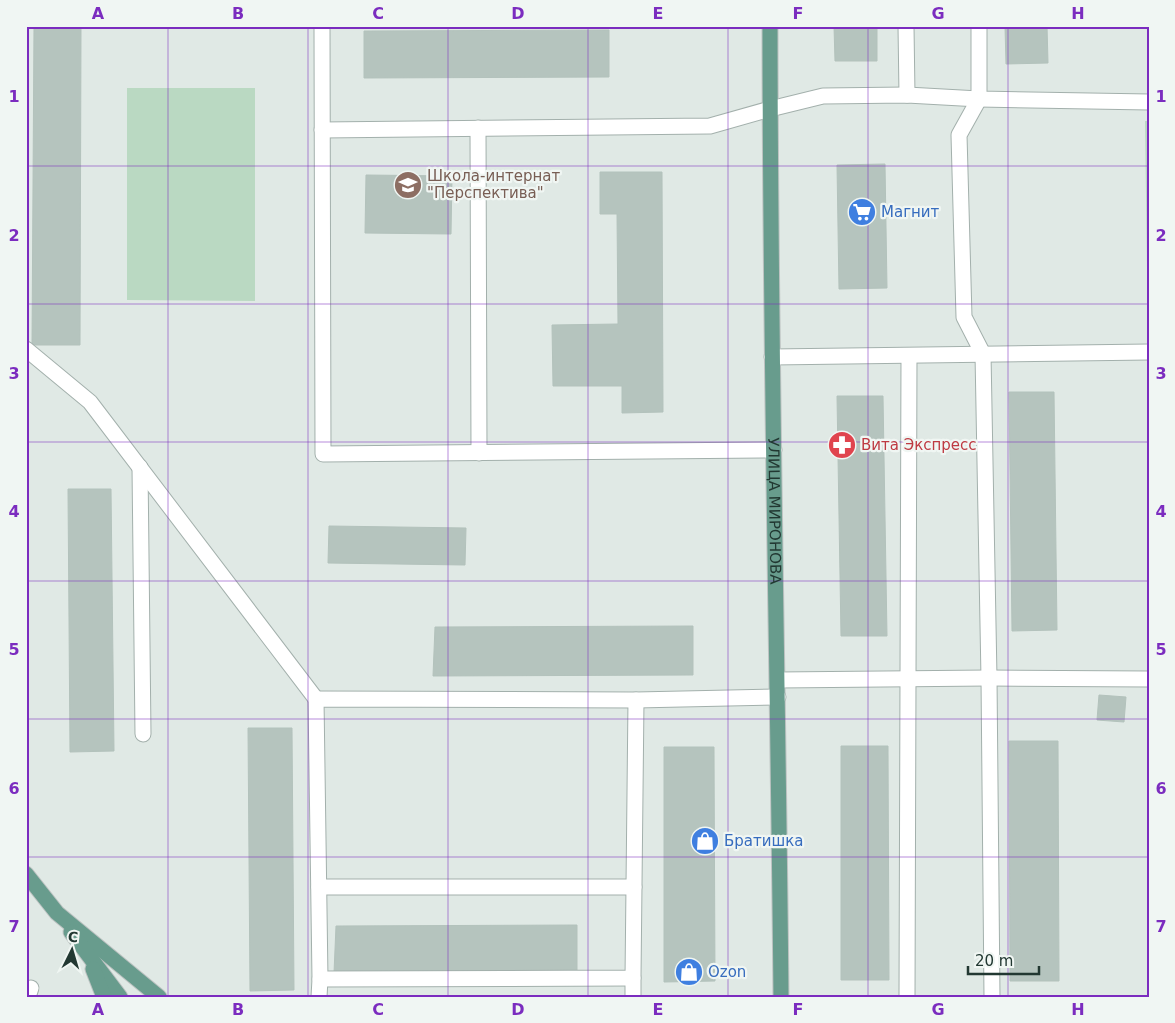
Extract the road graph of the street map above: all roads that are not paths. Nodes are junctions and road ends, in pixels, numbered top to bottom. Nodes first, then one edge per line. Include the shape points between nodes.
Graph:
1 (322, 26) edge
2 (770, 26) edge
3 (906, 26) edge
4 (979, 26) edge
5 (907, 96) junction
6 (980, 100) junction
7 (1149, 102) edge
8 (770, 109) junction
9 (478, 128) junction
10 (322, 130) junction
11 (26, 349) edge
12 (1149, 352) edge
13 (983, 354) junction
14 (909, 356) junction
15 (772, 357) junction
16 (774, 450) junction
17 (479, 453) junction
18 (140, 467) junction
19 (989, 678) junction
20 (1149, 679) edge
21 (778, 680) junction
22 (908, 680) junction
23 (778, 697) junction
24 (316, 699) junction
25 (636, 700) junction
26 (143, 734) dead end
27 (26, 874) edge
28 (319, 887) junction
29 (634, 887) junction
30 (57, 913) junction
31 (86, 952) junction
32 (633, 978) junction
33 (320, 979) junction
34 (104, 997) edge
35 (120, 997) edge
36 (159, 997) edge
37 (319, 997) edge
38 (633, 997) edge
39 (781, 997) edge
40 (907, 997) edge
41 (992, 997) edge

1 - 10 lane
2 - 8 main road, УЛИЦА МИРОНОВА
3 - 5 lane
4 - 6 lane
5 - 6 lane
5 - 8 lane via 823,96
6 - 7 lane
6 - 13 lane via 959,135 964,317
8 - 9 lane via 710,126
8 - 15 main road, УЛИЦА МИРОНОВА
9 - 10 lane
9 - 17 lane
10 - 17 lane via 323,454
11 - 18 lane via 90,402
12 - 13 lane
13 - 14 lane
13 - 19 lane
14 - 15 lane
14 - 22 lane
15 - 16 main road, УЛИЦА МИРОНОВА
16 - 17 lane
16 - 21 main road, УЛИЦА МИРОНОВА
18 - 24 lane
18 - 26 lane
19 - 20 lane
19 - 22 lane
19 - 41 lane
21 - 22 lane
21 - 23 main road, УЛИЦА МИРОНОВА
22 - 40 lane
23 - 25 lane
23 - 39 main road, УЛИЦА МИРОНОВА
24 - 25 lane
24 - 28 lane
25 - 29 lane
27 - 30 main road
28 - 29 lane
28 - 33 lane
29 - 32 lane
30 - 31 main road
30 - 36 main road
31 - 34 main road
31 - 35 main road
32 - 33 lane
32 - 38 lane
33 - 37 lane

